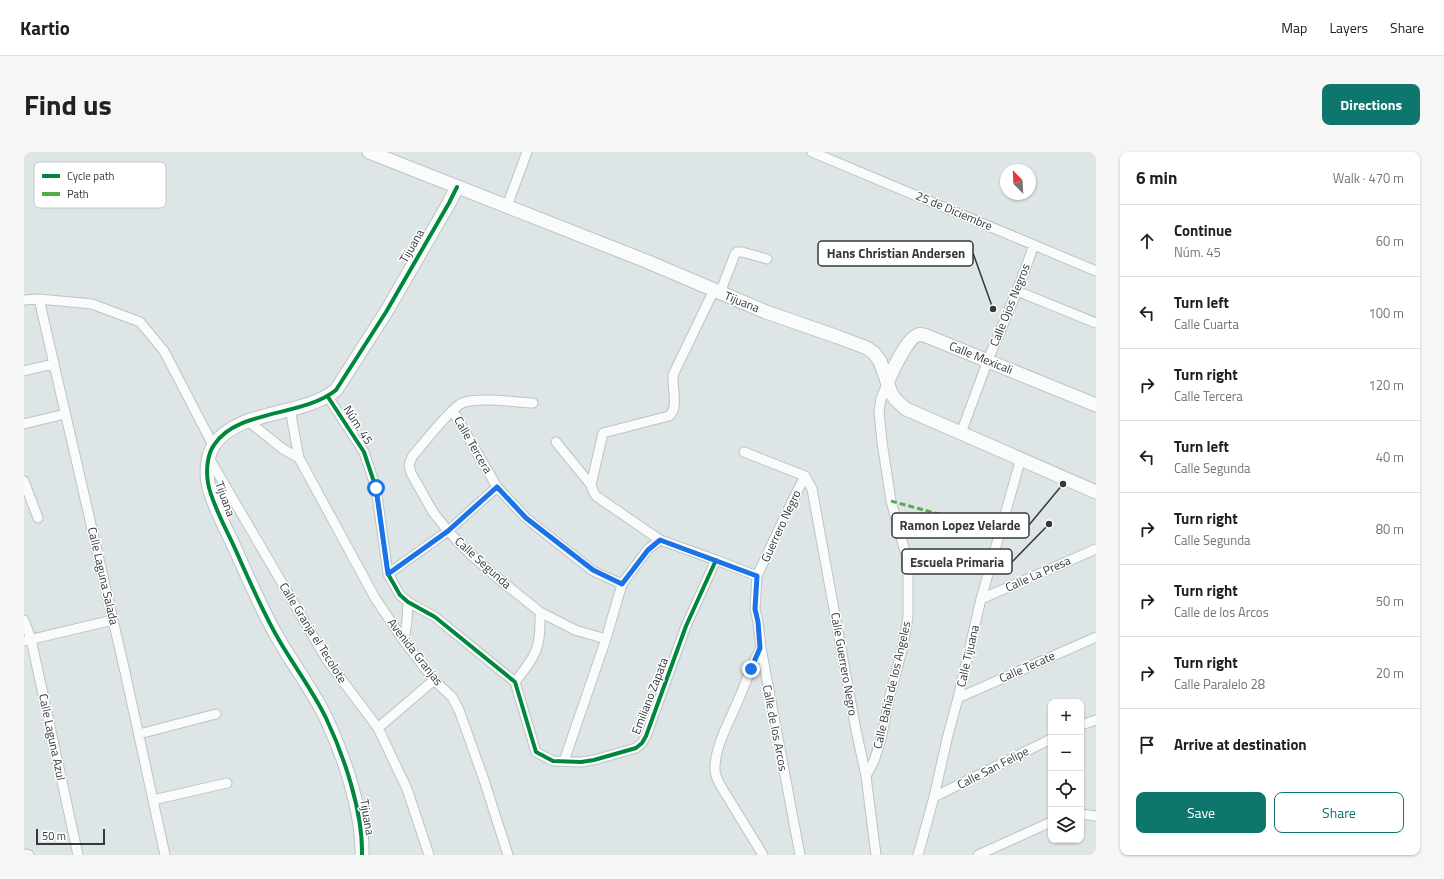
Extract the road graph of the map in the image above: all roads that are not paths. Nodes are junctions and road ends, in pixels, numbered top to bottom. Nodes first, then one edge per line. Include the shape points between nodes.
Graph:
1 (369, 152) edge
2 (527, 152) edge
3 (812, 152) edge
4 (837, 156) edge
5 (457, 187) junction
6 (507, 206) junction
7 (1034, 245) junction
8 (767, 259) dead end
9 (1096, 271) edge
10 (1017, 291) junction
11 (717, 292) junction
12 (39, 298) junction
13 (24, 300) edge
14 (1096, 324) edge
15 (988, 360) junction
16 (54, 364) junction
17 (24, 371) edge
18 (888, 381) junction
19 (328, 397) junction
20 (532, 403) dead end
21 (1096, 405) edge
22 (291, 409) junction
23 (452, 411) junction
24 (65, 414) junction
25 (248, 420) junction
26 (24, 424) edge
27 (961, 433) junction
28 (556, 442) dead end
29 (211, 452) junction
30 (744, 452) dead end
31 (299, 458) junction
32 (1021, 458) junction
33 (805, 476) junction
34 (24, 481) edge
35 (591, 485) junction
36 (497, 487) junction
37 (1096, 492) edge
38 (38, 518) dead end
39 (448, 531) junction
40 (660, 540) junction
41 (1096, 549) edge
42 (716, 560) junction
43 (388, 574) junction
44 (757, 576) junction
45 (622, 584) junction
46 (981, 599) junction
47 (408, 602) junction
48 (540, 612) junction
49 (24, 620) edge
50 (114, 620) junction
51 (1096, 637) edge
52 (606, 638) junction
53 (27, 640) edge
54 (404, 641) junction
55 (760, 648) junction
56 (434, 680) junction
57 (515, 682) junction
58 (958, 698) junction
59 (216, 714) dead end
60 (1096, 720) edge
61 (1084, 724) edge
62 (378, 728) junction
63 (139, 734) junction
64 (1048, 740) edge
65 (564, 761) junction
66 (866, 776) junction
67 (227, 783) dead end
68 (934, 797) junction
69 (153, 800) junction
70 (1084, 814) edge
71 (1096, 816) edge
72 (1048, 823) edge
73 (24, 854) edge
74 (29, 855) edge
75 (78, 855) edge
76 (165, 855) edge
77 (362, 855) edge
78 (429, 855) edge
79 (508, 855) edge
80 (763, 855) edge
81 (800, 855) edge
82 (876, 855) edge
83 (918, 855) edge
84 (978, 855) edge

1 - 5 main road
2 - 6 street
3 - 4 street, 25 de Diciembre
4 - 7 street, 25 de Diciembre
5 - 6 main road, Tijuana
5 - 19 main road, Tijuana via 386,312 346,376
6 - 11 main road, Tijuana
7 - 9 street, 25 de Diciembre
7 - 10 street, Calle Ojos Negros
8 - 11 street via 738,252
10 - 14 street
10 - 15 street, Calle Ojos Negros
11 - 18 main road, Tijuana via 867,348 880,361
11 - 35 street via 673,375 673,413 603,433
12 - 13 street, Calle Granja el Tecolote
12 - 16 street, Calle Laguna Salada
12 - 29 street, Calle Granja el Tecolote via 92,304 140,322 164,351
15 - 18 main road, Calle Mexicali via 918,334 896,363
15 - 21 main road, Calle Mexicali
15 - 27 street, Calle Ojos Negros
16 - 17 street
16 - 24 street, Calle Laguna Salada
18 - 27 main road, Tijuana via 892,394 906,409
18 - 66 street, Calle Bahía de los Angeles via 879,412 891,501 906,555 908,616 881,739
19 - 22 main road, Tijuana
19 - 43 street, Núm. 45 via 364,452 376,488
20 - 23 street via 475,400 462,404
22 - 25 main road, Tijuana
22 - 31 street, Avenida Granjas
23 - 36 street, Calle Tercera
23 - 39 street, Calle Segunda via 412,457 409,465 433,512
24 - 26 street
24 - 50 street, Calle Laguna Salada
25 - 29 main road, Tijuana via 221,436
25 - 31 street, Avenida Granjas
27 - 32 main road, Tijuana
28 - 35 street
29 - 62 street, Calle Granja el Tecolote via 327,660
29 - 77 main road, Tijuana via 207,471 208,482 219,514 273,628 326,717 337,743 356,807
30 - 33 street
31 - 54 street, Avenida Granjas via 375,598
32 - 37 main road, Tijuana
32 - 46 street, Calle Tijuana
33 - 44 street, Guerrero Negro
33 - 66 street, Calle Guerrero Negro via 812,489
34 - 38 street
35 - 40 street via 596,496
36 - 39 street
36 - 45 street, Calle Tercera via 526,518 593,570
39 - 43 street
39 - 48 street, Calle Segunda via 469,553
40 - 42 street
40 - 45 street via 648,550
41 - 46 street, Calle La Presa
42 - 44 street
42 - 65 street, Emiliano Zapata via 686,626 642,744 625,752 594,760
43 - 47 street, Núm. 45 via 400,595
44 - 55 street, Calle de los Arcos via 755,609
45 - 52 street
46 - 58 street, Calle Tijuana
47 - 54 street
47 - 57 street via 435,617
48 - 52 street, Calle Segunda via 575,630
48 - 57 street via 541,634 538,648
49 - 53 street, Calle Laguna Azul
50 - 53 street
50 - 63 street, Calle Laguna Salada
51 - 58 street, Calle Tecate
52 - 65 street
53 - 75 street, Calle Laguna Azul
54 - 56 street, Avenida Granjas
55 - 80 street via 725,728 714,767 722,788
55 - 81 street, Calle de los Arcos
56 - 62 street
56 - 79 street, Avenida Granjas via 452,697 459,710
57 - 65 street, Emiliano Zapata via 536,752 553,761
58 - 68 street, Calle Tijuana via 946,739
59 - 63 street
60 - 61 street
62 - 78 street, Calle Granja el Tecolote via 407,789
63 - 69 street, Calle Laguna Salada
64 - 68 street, Calle San Felipe
66 - 82 street, Calle Guerrero Negro
67 - 69 street
68 - 83 street, Calle Tijuana
69 - 76 street, Calle Laguna Salada
70 - 71 street
72 - 84 street
73 - 74 street

